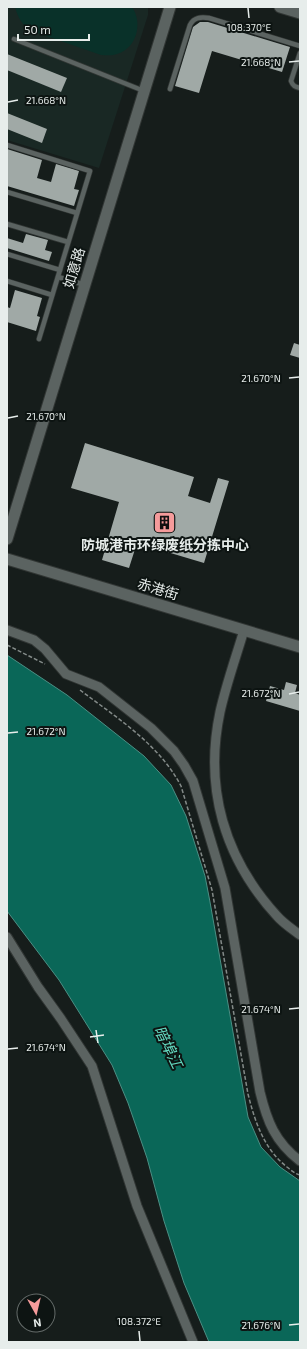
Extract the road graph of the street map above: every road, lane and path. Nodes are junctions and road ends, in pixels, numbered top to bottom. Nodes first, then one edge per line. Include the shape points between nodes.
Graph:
1 (170, 7) edge
2 (280, 7) edge
3 (300, 13) edge
4 (14, 39) dead end
5 (300, 46) edge
6 (300, 53) edge
7 (300, 88) edge
8 (170, 89) dead end
9 (144, 91) junction
10 (7, 145) edge
11 (7, 192) edge
12 (77, 213) junction
13 (7, 224) edge
14 (68, 242) junction
15 (7, 254) edge
16 (60, 270) junction
17 (58, 277) junction
18 (7, 281) edge
19 (85, 285) junction
20 (52, 295) junction
21 (39, 339) dead end
22 (7, 539) edge
23 (7, 559) edge
24 (7, 630) edge
25 (244, 630) junction
26 (7, 645) edge
27 (300, 647) edge
28 (47, 665) dead end
29 (78, 689) dead end
30 (300, 935) edge
31 (7, 937) edge
32 (300, 1161) edge
33 (300, 1175) edge
34 (193, 1342) edge

1 - 9 street, 如意路
2 - 3 street
4 - 9 lane
5 - 8 lane via 209,18 197,18 190,26
6 - 7 lane via 291,80
9 - 19 street, 如意路
10 - 12 lane via 90,171
11 - 12 lane
12 - 14 lane
13 - 14 lane
14 - 16 lane
15 - 16 lane
16 - 17 lane
17 - 19 lane
17 - 20 lane
18 - 20 lane
19 - 22 street, 如意路
20 - 21 lane
23 - 25 street, 赤港街
24 - 32 street via 34,640 66,674 99,687 151,728 174,751 193,781 225,888 266,1115 276,1136
25 - 27 street, 赤港街
25 - 30 street via 220,711 214,753 218,804 226,836 247,879 277,917
26 - 28 path
29 - 33 path via 142,738 164,759 181,786 212,890 254,1119 265,1143 280,1161
31 - 34 street via 92,1066 137,1206

